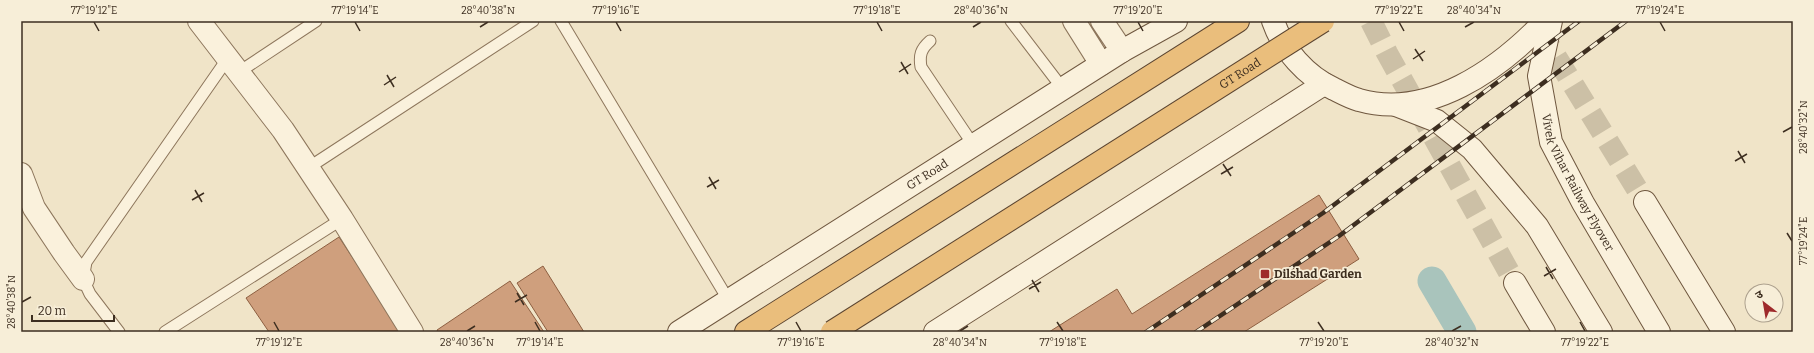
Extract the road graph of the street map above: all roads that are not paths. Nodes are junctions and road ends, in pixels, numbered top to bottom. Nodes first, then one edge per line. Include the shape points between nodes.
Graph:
1 (198, 21) edge
2 (316, 21) edge
3 (533, 21) edge
4 (1010, 21) edge
5 (1074, 21) edge
6 (1102, 21) edge
7 (1176, 21) edge
8 (1238, 21) edge
9 (1273, 21) edge
10 (1323, 21) edge
11 (1545, 21) edge
12 (1552, 21) edge
13 (563, 22) edge
14 (930, 41) dead end
15 (1122, 51) junction
16 (1101, 64) junction
17 (233, 65) junction
18 (1324, 84) junction
19 (1063, 89) junction
20 (1395, 105) junction
21 (974, 146) junction
22 (308, 168) junction
23 (21, 174) edge
24 (1645, 202) tunnel mouth
25 (342, 219) junction
26 (83, 279) junction
27 (1514, 283) tunnel mouth
28 (729, 301) junction
29 (119, 332) edge
30 (165, 332) edge
31 (412, 332) edge
32 (679, 332) edge
33 (746, 332) edge
34 (832, 332) edge
35 (935, 332) edge
36 (1544, 332) edge
37 (1601, 332) edge
38 (1658, 332) edge
39 (1724, 332) edge

1 - 17 main road
2 - 17 lane
3 - 22 lane
4 - 19 lane
5 - 16 main road
6 - 15 main road
7 - 15 main road, GT Road
8 - 33 highway
9 - 18 main road via 1295,60
10 - 34 highway, GT Road, bridge
11 - 20 main road via 1511,53 1461,85 1435,97
12 - 38 main road, Vivek Vihar Railway Flyover via 1539,76 1551,142 1583,203
13 - 28 lane
14 - 21 lane via 922,49 921,67
15 - 16 main road, GT Road
16 - 19 main road, GT Road
17 - 22 main road via 283,130
17 - 26 lane via 102,237 86,262
18 - 20 main road via 1358,100
18 - 35 main road
19 - 21 main road, GT Road
20 - 37 main road via 1437,121 1472,149 1537,226
21 - 28 main road, GT Road
22 - 25 main road
23 - 26 main road via 34,208
24 - 39 main road
25 - 30 lane
25 - 31 main road
26 - 29 lane via 90,294
27 - 36 main road
28 - 32 main road, GT Road

